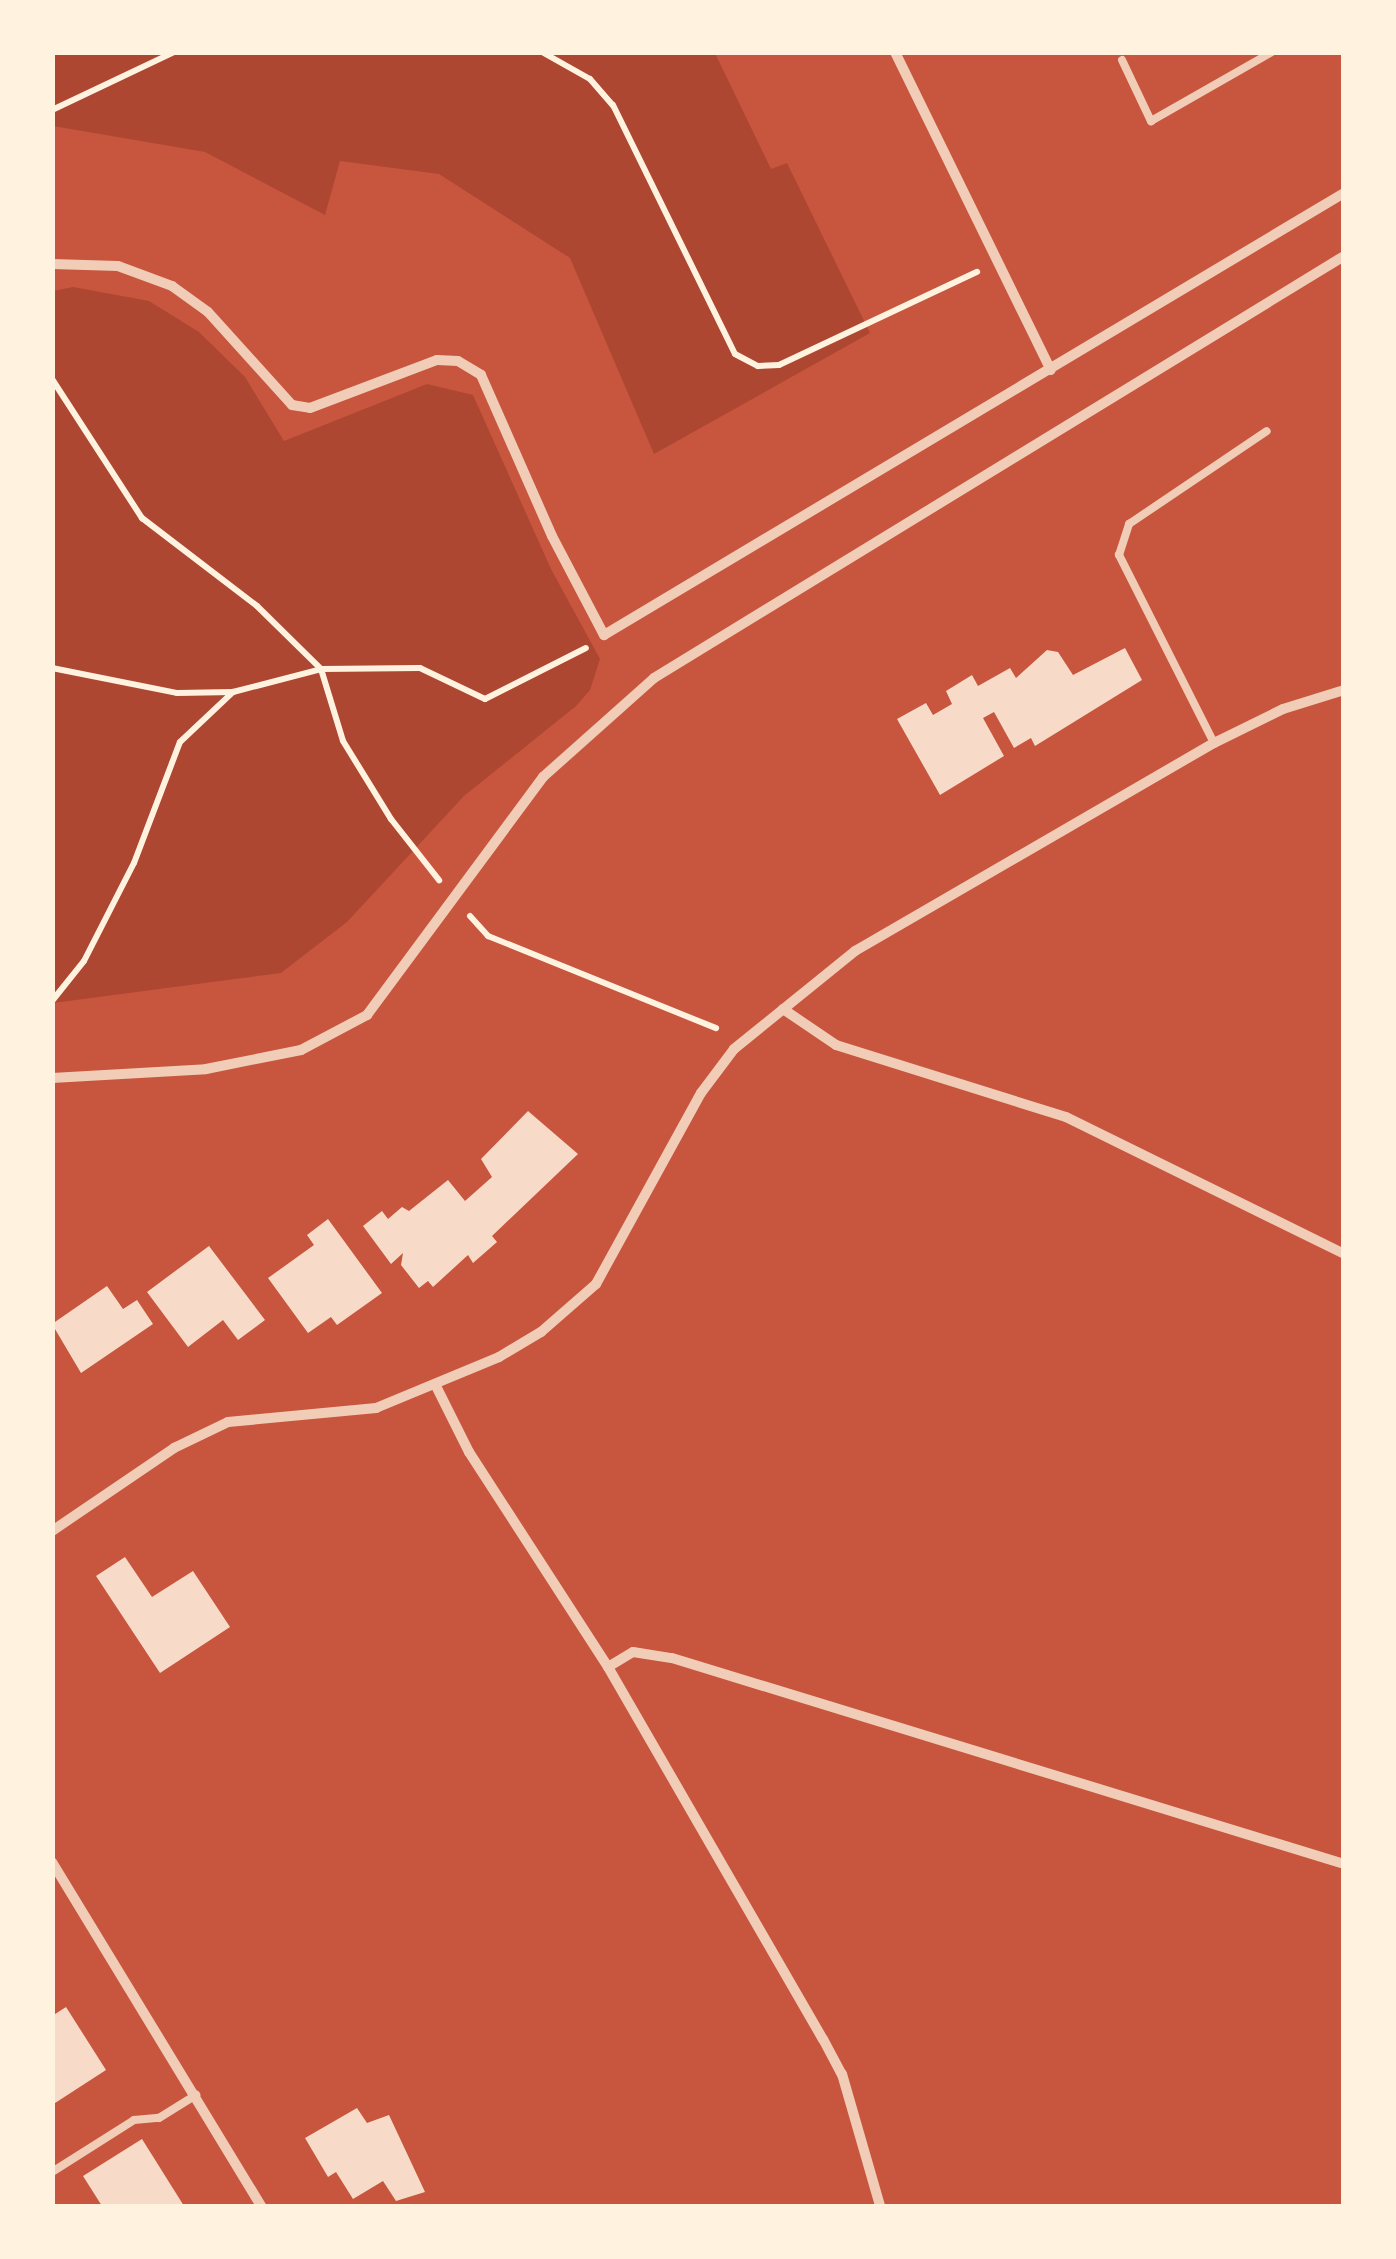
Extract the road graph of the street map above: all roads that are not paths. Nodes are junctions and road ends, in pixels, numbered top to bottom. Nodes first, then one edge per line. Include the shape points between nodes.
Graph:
1 (895, 52) edge
2 (1272, 52) edge
3 (1122, 60) dead end
4 (1344, 193) edge
5 (1344, 256) edge
6 (52, 264) edge
7 (1051, 370) junction
8 (1267, 431) dead end
9 (1344, 690) edge
10 (1214, 743) junction
11 (783, 1009) junction
12 (52, 1078) edge
13 (1344, 1254) edge
14 (436, 1386) junction
15 (52, 1531) edge
16 (608, 1667) junction
17 (52, 1862) edge
18 (1344, 1864) edge
19 (196, 2095) junction
20 (52, 2172) edge
21 (261, 2206) edge
22 (880, 2206) edge

1 - 7 street
2 - 3 lane via 1151,121
4 - 7 street
5 - 12 street via 654,678 542,777 367,1015 301,1050 206,1069
6 - 7 street via 118,266 172,286 208,312 292,405 310,408 437,360 458,361 481,375 604,635
8 - 10 lane via 1129,524 1119,555
9 - 10 street via 1283,709
10 - 11 street via 855,951
11 - 13 street via 836,1045 1066,1117
11 - 14 street via 734,1049 701,1092 596,1284 541,1332
14 - 15 street via 376,1408 228,1422 174,1448
14 - 16 street via 469,1452
16 - 18 street via 633,1652 672,1658
16 - 22 street via 836,2062
17 - 19 street
19 - 20 lane via 160,2118 134,2120
19 - 21 street

